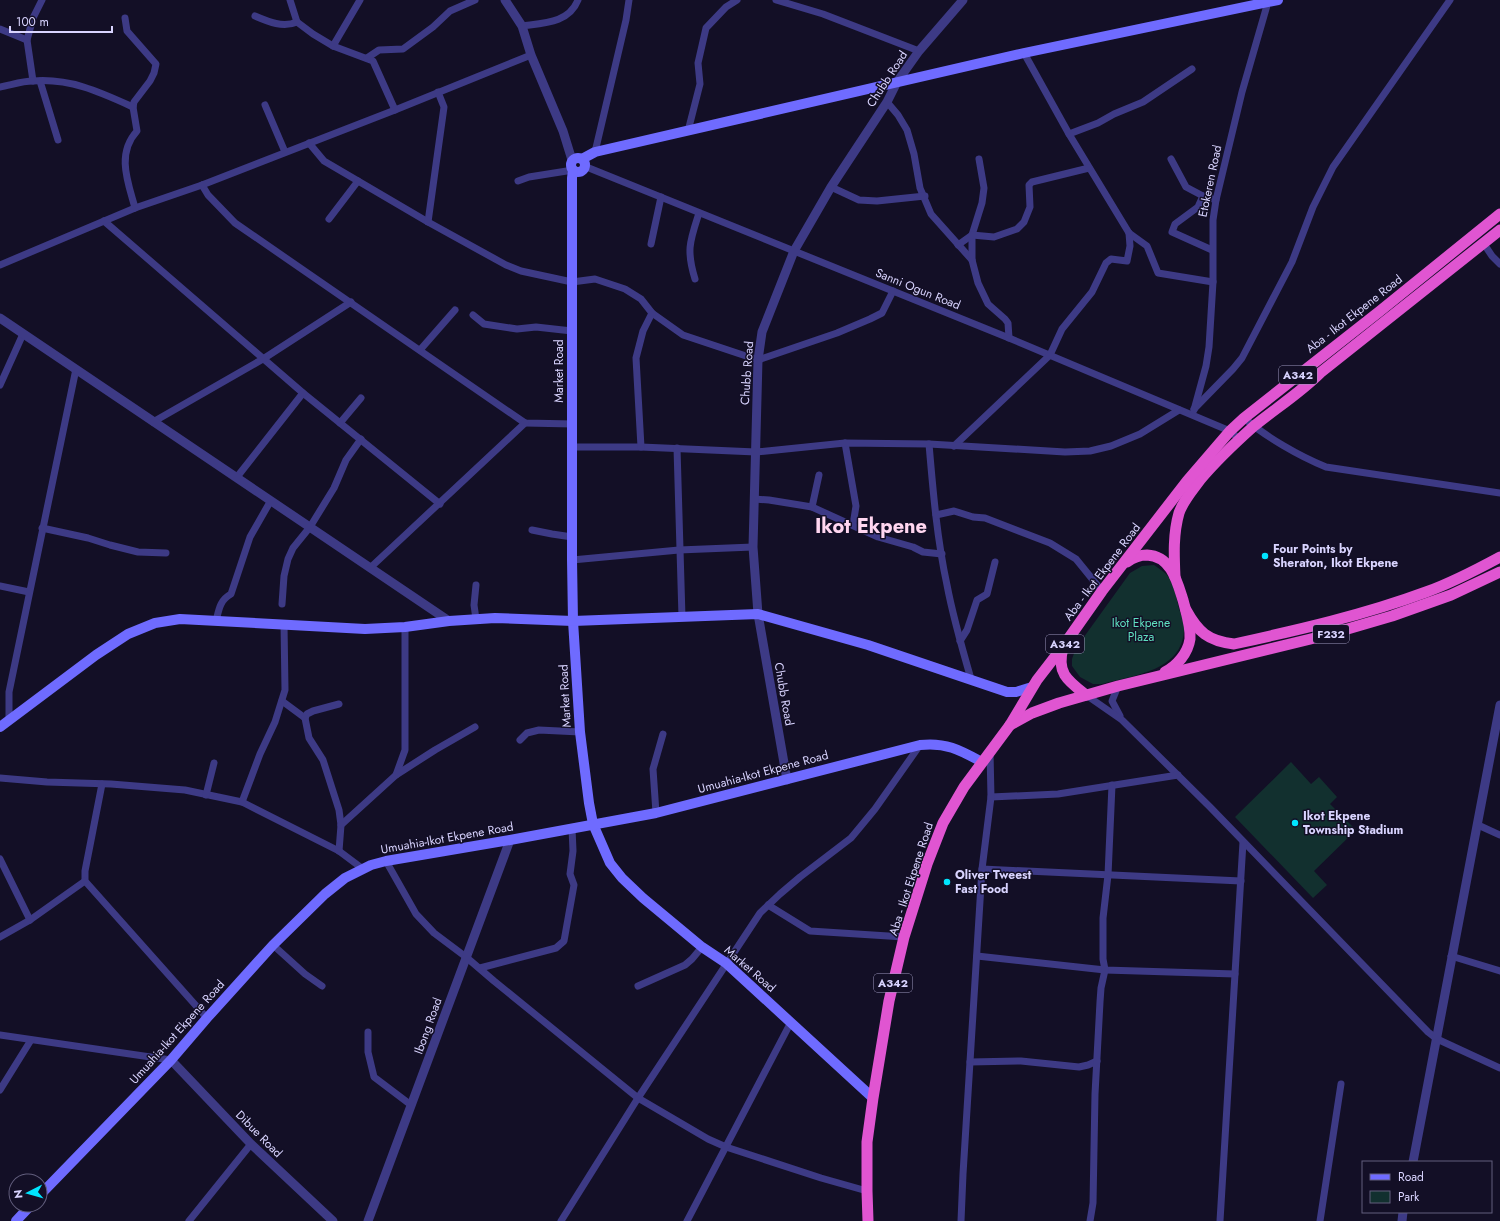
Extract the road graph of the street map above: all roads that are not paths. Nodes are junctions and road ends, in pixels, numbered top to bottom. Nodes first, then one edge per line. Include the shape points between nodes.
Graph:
1 (42, 0) edge
2 (290, 0) edge
3 (360, 0) edge
4 (475, 0) edge
5 (505, 0) edge
6 (578, 0) edge
7 (629, 0) edge
8 (737, 0) edge
9 (776, 0) edge
10 (964, 0) edge
11 (1450, 0) edge
12 (1272, 1) edge
13 (256, 16) dead end
14 (125, 18) dead end
15 (297, 22) junction
16 (522, 26) junction
17 (0, 29) edge
18 (27, 40) junction
19 (333, 46) junction
20 (919, 51) junction
21 (1024, 52) junction
22 (531, 55) junction
23 (367, 58) junction
24 (1192, 69) dead end
25 (36, 81) junction
26 (897, 82) junction
27 (0, 87) edge
28 (438, 92) junction
29 (887, 102) junction
30 (265, 105) dead end
31 (133, 107) junction
32 (395, 110) junction
33 (688, 131) junction
34 (1069, 134) junction
35 (58, 140) dead end
36 (309, 142) junction
37 (285, 152) junction
38 (595, 152) junction
39 (978, 159) dead end
40 (1170, 159) dead end
41 (578, 164) junction
42 (1089, 168) junction
43 (358, 181) junction
44 (518, 181) dead end
45 (202, 185) junction
46 (831, 187) junction
47 (925, 196) junction
48 (1203, 196) junction
49 (661, 197) junction
50 (1216, 200) junction
51 (135, 208) junction
52 (699, 212) junction
53 (1500, 214) edge
54 (329, 219) dead end
55 (104, 221) junction
56 (428, 222) junction
57 (1500, 230) edge
58 (1129, 233) junction
59 (972, 235) junction
60 (651, 244) dead end
61 (1484, 244) junction
62 (958, 245) junction
63 (1212, 250) junction
64 (794, 252) junction
65 (972, 260) junction
66 (1500, 264) edge
67 (0, 265) edge
68 (695, 279) dead end
69 (572, 282) junction
70 (1213, 282) junction
71 (893, 291) junction
72 (351, 302) junction
73 (455, 310) dead end
74 (652, 313) junction
75 (473, 315) dead end
76 (0, 318) edge
77 (572, 331) junction
78 (23, 334) junction
79 (1009, 338) junction
80 (420, 350) junction
81 (1050, 355) junction
82 (263, 359) junction
83 (758, 360) junction
84 (76, 369) junction
85 (0, 385) edge
86 (303, 393) junction
87 (361, 398) dead end
88 (1179, 410) junction
89 (1193, 412) junction
90 (1244, 418) junction
91 (153, 422) junction
92 (340, 423) junction
93 (525, 423) junction
94 (572, 424) junction
95 (1254, 427) junction
96 (1230, 431) junction
97 (361, 439) junction
98 (1239, 439) junction
99 (845, 444) junction
100 (929, 444) junction
101 (954, 446) junction
102 (572, 447) junction
103 (641, 447) junction
104 (677, 448) junction
105 (756, 452) junction
106 (819, 475) dead end
107 (237, 477) junction
108 (1500, 493) edge
109 (754, 499) junction
110 (270, 502) junction
111 (440, 504) junction
112 (812, 507) junction
113 (936, 515) junction
114 (853, 525) junction
115 (310, 527) junction
116 (42, 528) junction
117 (532, 530) dead end
118 (572, 536) junction
119 (753, 547) junction
120 (679, 550) junction
121 (166, 553) dead end
122 (942, 554) junction
123 (1500, 557) edge
124 (572, 560) junction
125 (995, 562) dead end
126 (1123, 564) junction
127 (370, 568) junction
128 (1500, 572) edge
129 (1176, 577) junction
130 (476, 585) dead end
131 (0, 586) edge
132 (1102, 591) junction
133 (29, 592) junction
134 (282, 604) dead end
135 (1186, 610) junction
136 (758, 614) junction
137 (682, 618) junction
138 (476, 619) junction
139 (216, 621) junction
140 (449, 621) junction
141 (574, 621) junction
142 (284, 624) junction
143 (405, 627) junction
144 (960, 641) junction
145 (1064, 645) junction
146 (1155, 677) junction
147 (971, 679) junction
148 (1118, 686) junction
149 (1032, 687) junction
150 (1086, 695) junction
151 (282, 701) junction
152 (339, 704) dead end
153 (1500, 704) edge
154 (305, 718) junction
155 (9, 720) junction
156 (1122, 720) junction
157 (1010, 725) junction
158 (0, 727) edge
159 (475, 727) dead end
160 (580, 732) junction
161 (663, 734) dead end
162 (520, 740) dead end
163 (920, 745) junction
164 (990, 752) junction
165 (402, 759) junction
166 (982, 762) junction
167 (214, 763) dead end
168 (411, 765) junction
169 (396, 775) junction
170 (1178, 775) junction
171 (0, 778) edge
172 (788, 780) junction
173 (102, 784) junction
174 (1112, 785) junction
175 (206, 794) junction
176 (991, 797) junction
177 (242, 802) junction
178 (656, 813) junction
179 (593, 824) junction
180 (1478, 824) junction
181 (341, 825) junction
182 (572, 828) junction
183 (1500, 835) edge
184 (510, 840) junction
185 (1244, 842) junction
186 (339, 851) junction
187 (0, 859) edge
188 (386, 860) junction
189 (363, 869) junction
190 (982, 870) junction
191 (1108, 875) junction
192 (85, 881) junction
193 (1241, 881) junction
194 (768, 905) junction
195 (30, 920) junction
196 (0, 937) edge
197 (904, 937) junction
198 (273, 945) junction
199 (702, 947) junction
200 (977, 956) junction
201 (1451, 956) junction
202 (466, 957) junction
203 (726, 963) junction
204 (480, 968) junction
205 (1106, 970) junction
206 (1500, 971) edge
207 (1235, 974) junction
208 (322, 986) dead end
209 (638, 986) dead end
210 (207, 1018) junction
211 (791, 1022) junction
212 (368, 1032) dead end
213 (0, 1035) edge
214 (1437, 1039) junction
215 (31, 1040) junction
216 (171, 1060) junction
217 (1097, 1060) junction
218 (970, 1062) junction
219 (1500, 1068) edge
220 (1341, 1084) dead end
221 (0, 1090) edge
222 (638, 1098) junction
223 (872, 1098) junction
224 (411, 1105) junction
225 (251, 1144) junction
226 (726, 1147) junction
227 (1413, 1161) edge
228 (48, 1187) edge
229 (867, 1191) junction
230 (24, 1213) edge
231 (16, 1221) edge
232 (190, 1221) edge
233 (333, 1221) edge
234 (368, 1221) edge
235 (561, 1221) edge
236 (687, 1221) edge
237 (868, 1221) edge
238 (961, 1221) edge
239 (1090, 1221) edge
240 (1220, 1221) edge
241 (1320, 1221) edge

1 - 18 street via 33,18
2 - 15 street
3 - 19 street
4 - 23 street via 450,11 433,28 403,49 379,50
5 - 16 street
6 - 16 street via 571,12 564,17
7 - 38 street
8 - 33 street via 726,7 706,28 698,63 700,84
9 - 20 street via 823,14
10 - 20 street, Chubb Road
11 - 89 street via 1333,167 1313,207 1292,262 1242,358 1234,370
12 - 21 main road
12 - 50 street, Etokeren Road via 1242,92
13 - 15 street via 271,23
14 - 31 street via 127,31 156,64 152,77
15 - 19 street
16 - 22 street
17 - 18 street
18 - 25 street
19 - 23 street
20 - 26 street, Chubb Road
21 - 26 main road
21 - 34 street
22 - 28 street
22 - 41 street
23 - 32 street via 373,61
24 - 34 street via 1143,102
25 - 27 street
25 - 31 street via 56,81 83,86
25 - 35 street
26 - 29 street, Chubb Road
26 - 33 main road
28 - 32 street
28 - 56 street via 444,108
29 - 46 street, Chubb Road
29 - 47 street via 907,130 920,188
30 - 37 street
31 - 51 street via 137,131 131,137 124,170
32 - 36 street
33 - 38 main road
34 - 42 street
36 - 37 street
36 - 43 street via 324,161
37 - 45 street
38 - 41 main road
39 - 59 street via 984,188
40 - 48 street via 1186,187
41 - 44 street
41 - 49 street, Sanni Ogun Road
41 - 69 main road, Market Road via 572,178
42 - 58 street
42 - 59 street via 1032,182 1029,185 1030,207 1024,222 1017,228 994,237
43 - 54 street
43 - 56 street
45 - 51 street
45 - 72 street via 208,195 235,223
46 - 47 street via 859,200 877,201
46 - 64 street, Chubb Road
47 - 62 street via 931,214
48 - 50 street
48 - 63 street via 1198,207 1176,224 1172,232
49 - 52 street, Sanni Ogun Road
49 - 60 street
50 - 63 street, Etokeren Road
51 - 55 street
52 - 64 street, Sanni Ogun Road
52 - 68 street via 689,242 690,263
53 - 90 highway, Aba - Ikot Ekpene Road / A342
55 - 67 street
55 - 82 street
56 - 69 street via 506,265 521,271
57 - 61 highway, A342
58 - 70 street via 1146,246 1158,273
58 - 81 street via 1127,261 1111,260 1106,263 1092,292 1062,329
59 - 62 street
59 - 65 street
61 - 66 street
61 - 95 highway, A342
62 - 65 street
63 - 70 street, Etokeren Road
64 - 71 street, Sanni Ogun Road
64 - 83 street, Chubb Road via 762,332
65 - 79 street via 978,283 988,304 1008,323
69 - 74 street via 595,279 625,289 641,299
69 - 77 main road, Market Road
70 - 89 street, Etokeren Road via 1208,357
71 - 79 street, Sanni Ogun Road
71 - 83 street via 882,313 836,333
72 - 80 street
72 - 82 street
73 - 80 street
74 - 83 street via 683,335
74 - 103 street via 636,358
75 - 77 street via 484,324 517,329 536,327
76 - 78 street
77 - 94 main road, Market Road
78 - 84 street
78 - 85 street
79 - 81 street, Sanni Ogun Road
80 - 93 street
81 - 88 street, Sanni Ogun Road
81 - 101 street
82 - 86 street
82 - 91 street
83 - 105 street, Chubb Road
84 - 91 street
84 - 116 street
86 - 92 street
86 - 107 street
87 - 92 street
88 - 89 street, Sanni Ogun Road
88 - 101 street via 1140,434 1111,446 1090,451
89 - 96 street, Sanni Ogun Road
90 - 95 street
90 - 96 highway, Aba - Ikot Ekpene Road / A342
91 - 107 street
92 - 97 street
93 - 94 street
93 - 111 street
94 - 102 main road, Market Road
95 - 98 highway, A342
95 - 108 street via 1300,455 1326,467
96 - 98 street, Sanni Ogun Road
96 - 126 highway, Aba - Ikot Ekpene Road / A342 via 1187,481
97 - 111 street
97 - 115 street via 346,460 334,488
98 - 129 highway, A342 via 1186,498 1175,533
99 - 100 street
99 - 105 street
99 - 114 street via 856,506
100 - 101 street
100 - 113 street
102 - 103 street
102 - 118 main road, Market Road
103 - 104 street
104 - 105 street
104 - 120 street
105 - 109 street, Chubb Road
106 - 112 street
107 - 110 street
109 - 112 street
109 - 119 street, Chubb Road
110 - 115 street
110 - 139 street via 250,537 231,594 220,606
111 - 127 street
112 - 114 street
113 - 122 street
113 - 132 street via 954,511 985,518 1050,543 1076,559
114 - 122 street via 878,537 923,552
115 - 127 street
115 - 134 street via 293,548 288,559
116 - 121 street via 138,552
116 - 133 street
117 - 118 street
118 - 124 main road, Market Road
119 - 120 street
119 - 136 street, Chubb Road
120 - 124 street
120 - 137 street
122 - 144 street
123 - 135 highway, F232 via 1426,592 1376,609 1234,644 1219,642 1207,636 1194,625
124 - 141 main road, Market Road
125 - 144 street via 988,594 977,600 967,630
126 - 129 highway, F232 via 1134,557 1153,555 1170,566
126 - 132 highway, Aba - Ikot Ekpene Road / A342
127 - 140 street
128 - 146 highway, F232 via 1451,596 1392,616 1319,637
129 - 135 highway, F232
130 - 138 street
131 - 133 street
132 - 145 highway, Aba - Ikot Ekpene Road / A342
133 - 155 street via 9,692
135 - 146 highway via 1190,639 1186,650 1170,670
136 - 137 main road
136 - 147 main road via 868,645
136 - 172 street, Chubb Road
137 - 141 main road
138 - 140 main road
138 - 141 main road
139 - 142 main road
139 - 155 main road via 180,619 155,623 128,634
140 - 143 main road
141 - 160 main road, Market Road
142 - 143 main road via 365,629
142 - 151 street via 285,690
143 - 165 street via 405,750
144 - 147 street
145 - 149 highway, Aba - Ikot Ekpene Road / A342
145 - 150 highway via 1061,657 1063,673
146 - 148 highway, F232
147 - 149 main road via 1007,692
148 - 150 highway, F232
148 - 156 street via 1112,701
149 - 157 highway, Aba - Ikot Ekpene Road / A342
150 - 156 street
150 - 157 highway, F232 via 1032,712
151 - 154 street
151 - 177 street
152 - 154 street via 313,711
153 - 180 street
154 - 181 street via 308,738 325,765
155 - 158 main road
156 - 170 street
157 - 164 highway, Aba - Ikot Ekpene Road / A342
159 - 168 street
160 - 162 street via 539,730 527,733
160 - 179 main road, Market Road
161 - 178 street via 653,769
163 - 166 main road, Umuahia-Ikot Ekpene Road via 944,745
163 - 172 main road, Umuahia-Ikot Ekpene Road
163 - 194 street via 851,838
164 - 166 highway, Aba - Ikot Ekpene Road / A342
164 - 176 street
165 - 168 street
165 - 169 street
166 - 197 highway, Aba - Ikot Ekpene Road / A342 via 943,823
167 - 175 street
168 - 169 street
169 - 181 street
170 - 174 street
170 - 185 street
171 - 173 street
172 - 178 main road, Umuahia-Ikot Ekpene Road
173 - 175 street
173 - 192 street
174 - 176 street via 1058,794
174 - 191 street
175 - 177 street
176 - 190 street
177 - 186 street
178 - 179 main road, Umuahia-Ikot Ekpene Road
179 - 182 main road, Umuahia-Ikot Ekpene Road
179 - 199 main road, Market Road via 610,863 622,878
180 - 183 street
180 - 201 street
181 - 186 street
182 - 184 main road, Umuahia-Ikot Ekpene Road
182 - 204 street via 573,852 570,874 574,885 564,941 556,948
184 - 188 main road, Umuahia-Ikot Ekpene Road
184 - 202 street, Ibong Road
185 - 193 street
185 - 214 street
186 - 189 street
187 - 195 street
188 - 189 main road, Umuahia-Ikot Ekpene Road
188 - 202 street via 416,914 434,933
189 - 198 main road, Umuahia-Ikot Ekpene Road via 333,887
190 - 191 street
190 - 200 street
191 - 193 street
191 - 205 street via 1103,918 1103,959
192 - 195 street
192 - 210 street
193 - 207 street
194 - 197 street via 810,931
194 - 203 street
195 - 196 street
197 - 223 highway, Aba - Ikot Ekpene Road / A342 via 889,1000
198 - 208 street
198 - 210 main road, Umuahia-Ikot Ekpene Road
199 - 203 main road, Market Road
199 - 209 street via 685,965
200 - 205 street
200 - 218 street
201 - 206 street
201 - 214 street
202 - 204 street
202 - 224 street, Ibong Road
203 - 211 main road, Market Road
203 - 222 street
204 - 222 street
205 - 207 street
205 - 217 street via 1101,988
207 - 240 street
210 - 216 main road, Umuahia-Ikot Ekpene Road
211 - 223 main road, Market Road
211 - 226 street
212 - 224 street via 368,1052 374,1077
213 - 215 street
214 - 219 street
214 - 227 street
215 - 216 street
215 - 221 street
216 - 225 street, Dibue Road
216 - 228 main road, Umuahia-Ikot Ekpene Road
217 - 218 street via 1079,1067 1021,1061
217 - 239 street via 1093,1203
218 - 238 street
220 - 241 street
222 - 226 street
222 - 235 street
223 - 229 highway, Aba - Ikot Ekpene Road / A342 via 867,1142
224 - 234 street, Ibong Road
225 - 232 street
225 - 233 street, Dibue Road
226 - 229 street
226 - 236 street
229 - 237 highway, Aba - Ikot Ekpene Road / A342
230 - 231 main road

